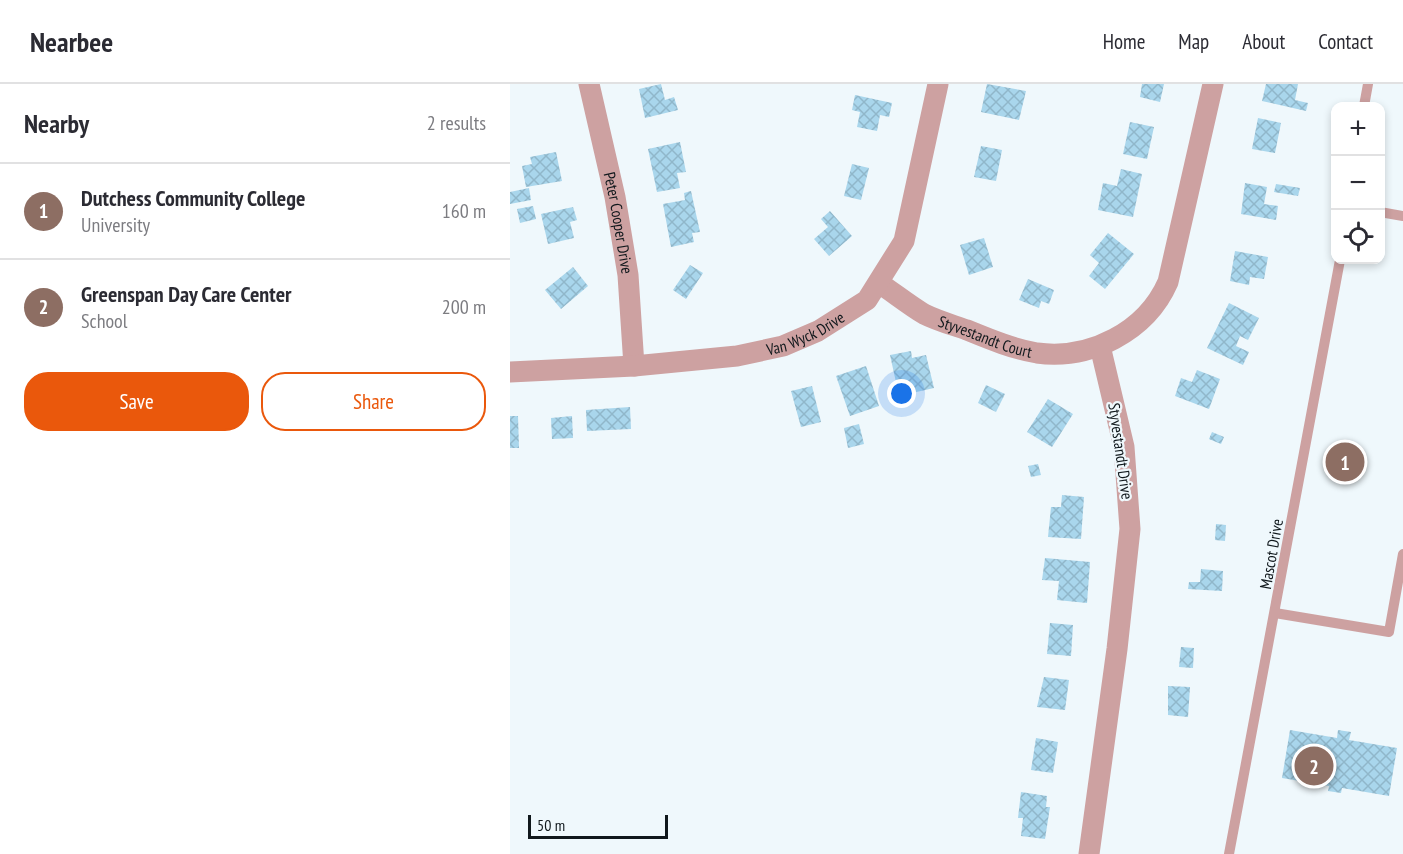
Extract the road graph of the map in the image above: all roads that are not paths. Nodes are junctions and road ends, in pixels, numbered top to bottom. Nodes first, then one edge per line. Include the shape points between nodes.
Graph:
1 (589, 84) edge
2 (938, 84) edge
3 (1213, 84) edge
4 (1368, 84) edge
5 (1365, 102) edge
6 (1385, 213) edge
7 (1403, 216) edge
8 (1339, 264) edge
9 (879, 283) junction
10 (1100, 346) junction
11 (634, 366) junction
12 (510, 372) edge
13 (1403, 554) edge
14 (1275, 613) junction
15 (1089, 854) edge
16 (1229, 854) edge

1 - 11 street, Peter Cooper Drive via 628,275
2 - 9 street, Van Wyck Drive via 904,241
3 - 10 street via 1168,282 1150,311
4 - 5 lane
6 - 7 lane
8 - 14 lane, Mascot Drive
9 - 10 street, Styvestandt Court via 925,314 1001,344 1064,355
9 - 11 street, Van Wyck Drive via 867,300 818,331 783,346 737,356
10 - 15 street, Styvestandt Drive via 1124,447 1130,529
11 - 12 street, Van Wyck Drive
13 - 14 lane via 1389,632
14 - 16 lane, Mascot Drive

